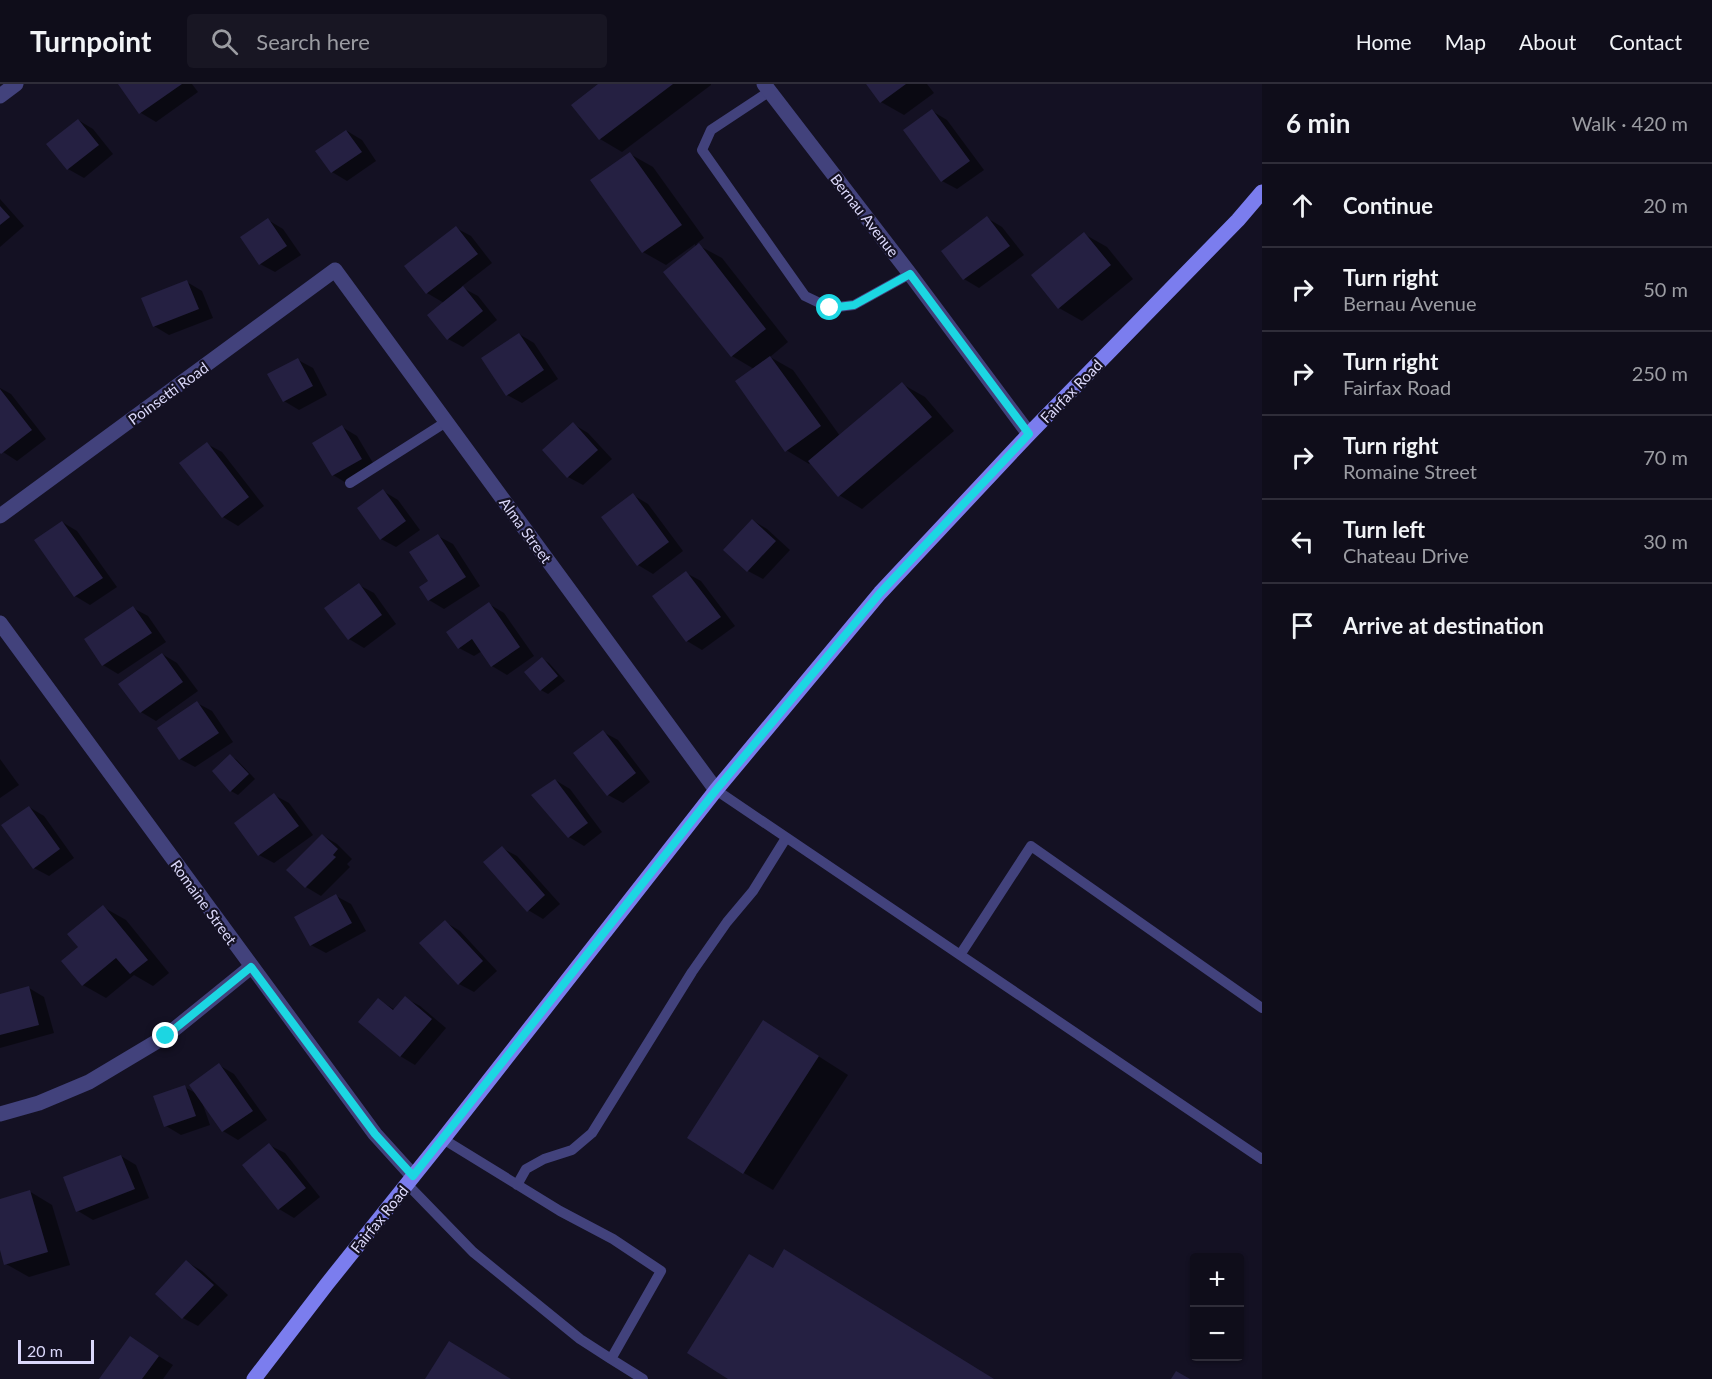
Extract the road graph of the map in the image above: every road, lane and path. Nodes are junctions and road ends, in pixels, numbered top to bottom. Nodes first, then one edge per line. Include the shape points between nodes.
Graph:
1 (16, 84) edge
2 (767, 88) edge
3 (0, 96) edge
4 (1262, 192) edge
5 (335, 270) joint
6 (910, 274) junction
7 (446, 422) junction
8 (1029, 434) junction
9 (350, 483) dead end
10 (0, 516) edge
11 (0, 624) edge
12 (716, 790) junction
13 (786, 838) junction
14 (960, 955) junction
15 (251, 967) junction
16 (1262, 1008) edge
17 (0, 1114) edge
18 (443, 1139) junction
19 (1262, 1160) edge
20 (410, 1180) junction
21 (517, 1185) junction
22 (612, 1359) junction
23 (254, 1379) edge
24 (643, 1379) edge

1 - 3 street
2 - 6 street, Bernau Avenue
2 - 6 lane via 711,130 702,150 805,296 830,308 854,305
4 - 8 street, Fairfax Road
5 - 7 street, Alma Street
5 - 10 street, Poinsetti Road
6 - 8 street, Bernau Avenue
7 - 9 lane
7 - 12 street, Alma Street
8 - 12 street, Fairfax Road via 880,593
11 - 15 street, Romaine Street
12 - 13 lane
12 - 18 street, Fairfax Road
13 - 14 lane
13 - 21 lane via 753,891 692,972 592,1133 572,1150 526,1169
14 - 16 lane via 1031,846
14 - 19 lane
15 - 17 street via 166,1036 89,1082
15 - 20 street, Romaine Street
18 - 20 street, Fairfax Road
18 - 21 lane
20 - 22 lane via 473,1252 580,1339
20 - 23 street, Fairfax Road
21 - 22 lane via 661,1271
22 - 24 lane

